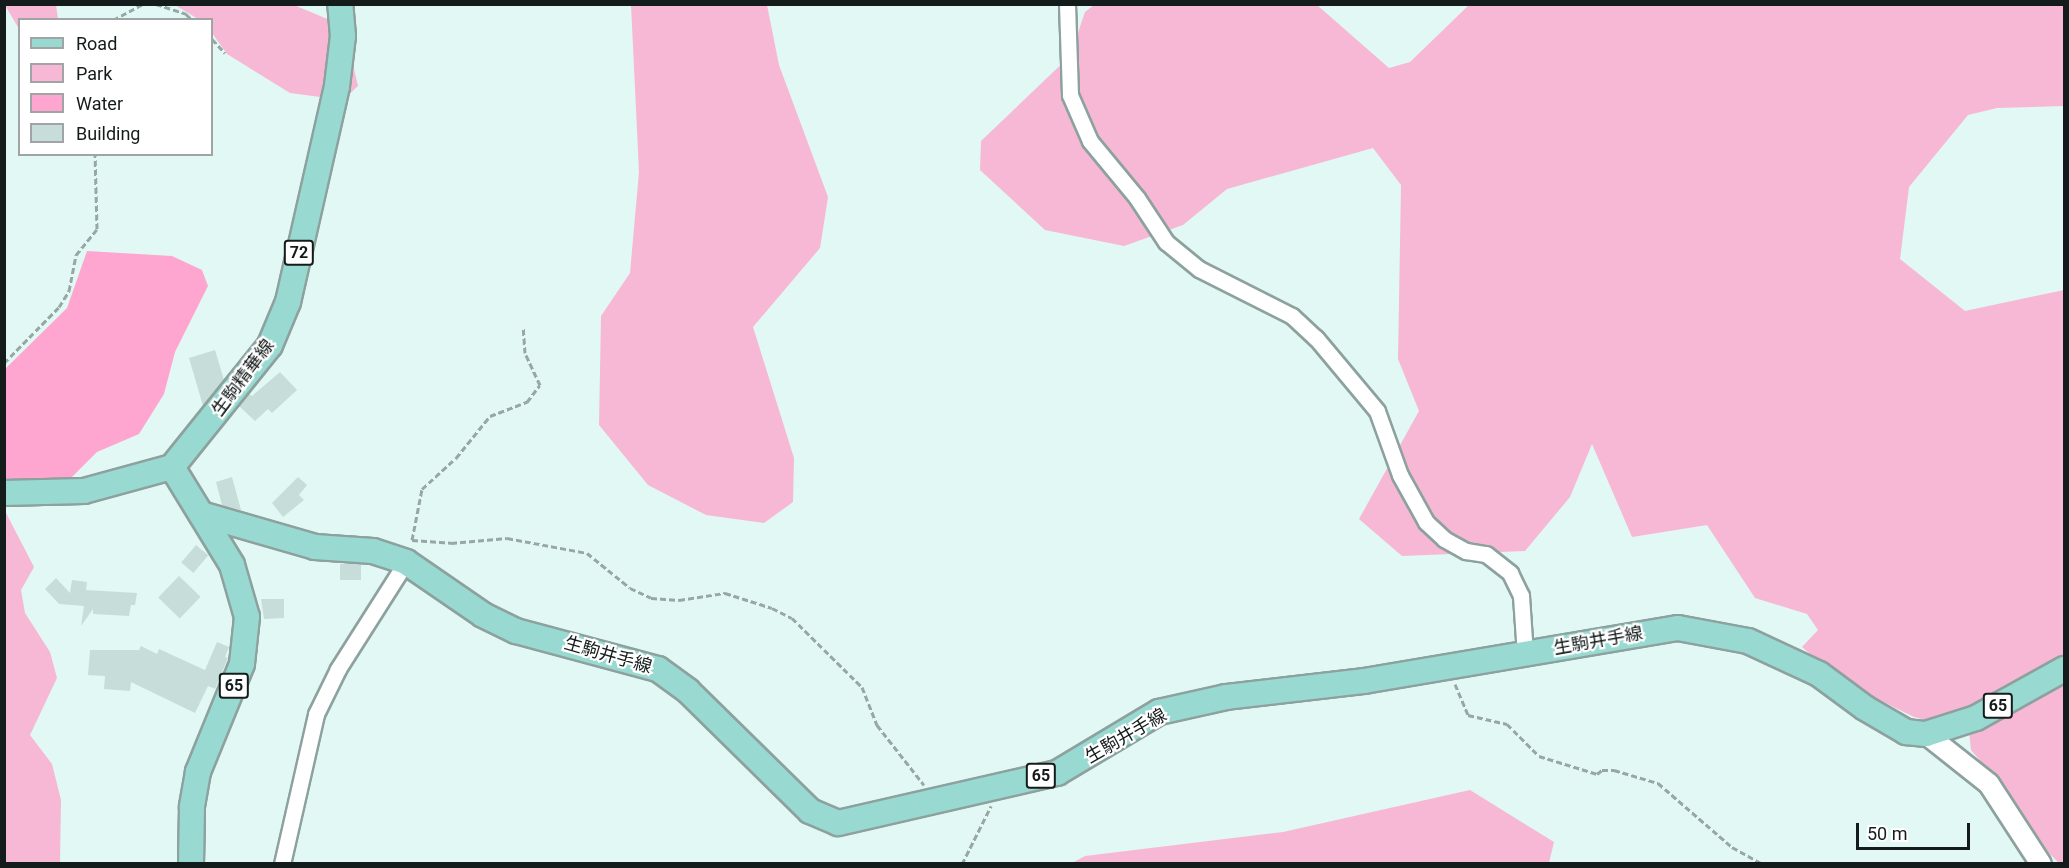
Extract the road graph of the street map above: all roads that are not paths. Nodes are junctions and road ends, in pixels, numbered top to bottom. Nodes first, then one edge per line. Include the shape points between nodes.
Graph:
1 (340, 4) edge
2 (1067, 4) edge
3 (172, 467) junction
4 (4, 493) edge
5 (201, 514) junction
6 (409, 551) junction
7 (1525, 654) junction
8 (2064, 669) edge
9 (1926, 734) junction
10 (191, 864) edge
11 (282, 864) edge
12 (2042, 864) edge

1 - 3 main road, 生駒精華線 / 72 via 342,47 337,86 285,310 270,345
2 - 7 street via 1070,95 1090,141 1137,198 1166,242 1199,269 1292,316 1316,338 1377,411 1400,476 1426,522 1444,539 1466,551 1486,554 1510,573 1521,596
3 - 4 main road via 84,491
3 - 5 main road, 65
5 - 6 main road, 生駒井手線 / 65 via 315,547
5 - 10 main road, 65 via 232,565 241,588 247,631 242,664 198,771 192,807
6 - 7 main road, 生駒井手線 / 65 via 483,615 516,631 658,669 688,691 810,811 838,823 1057,772 1084,760 1159,712 1226,697
6 - 11 street via 338,669 316,714
7 - 9 main road, 生駒井手線 / 65 via 1678,628 1748,641 1819,674 1906,732
8 - 9 main road, 65 via 1976,718
9 - 12 street via 1989,784

